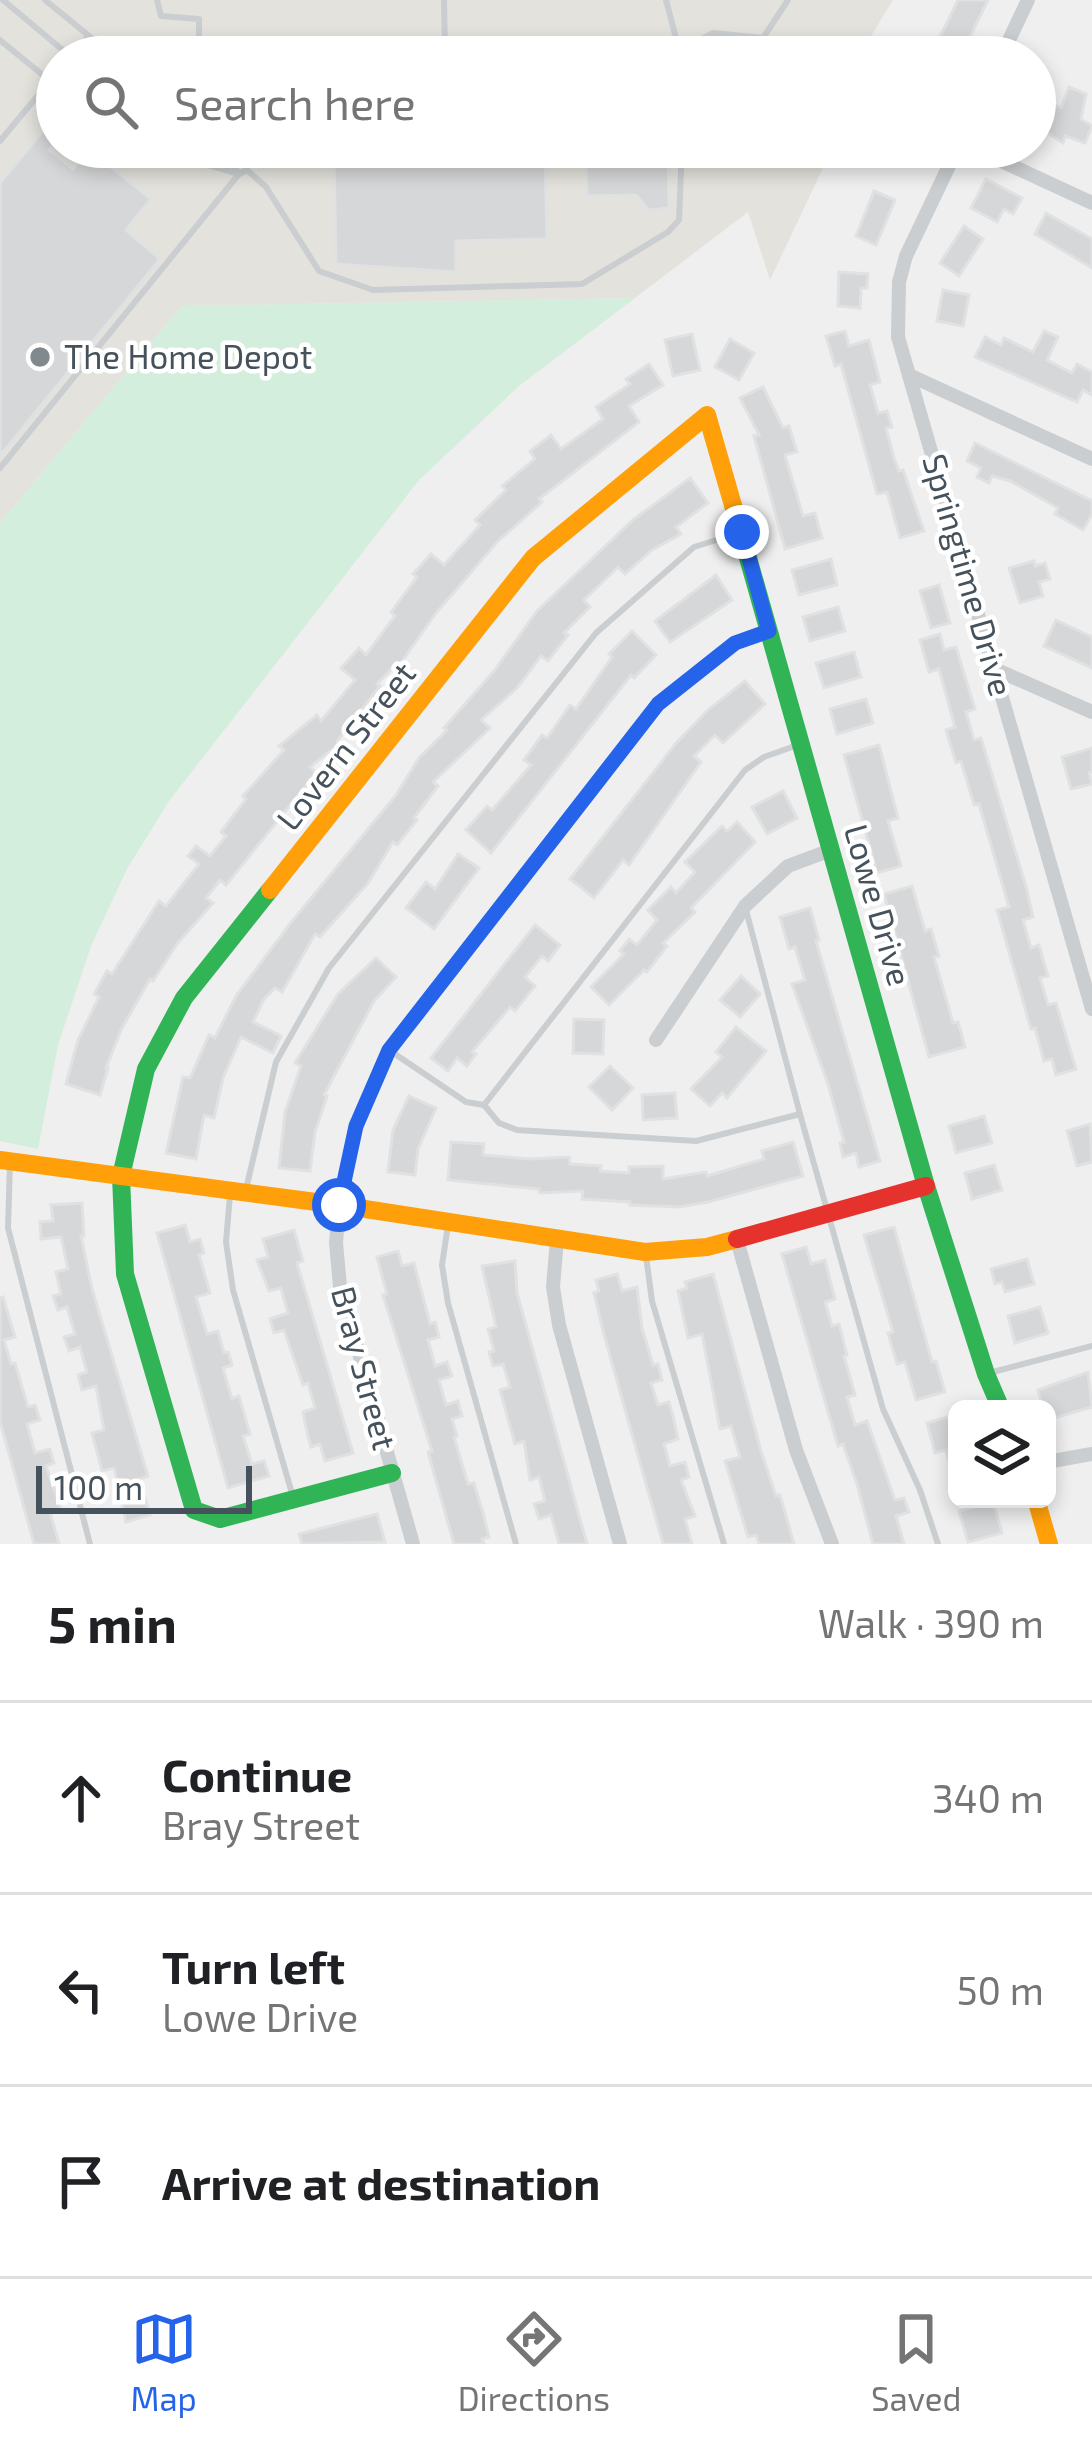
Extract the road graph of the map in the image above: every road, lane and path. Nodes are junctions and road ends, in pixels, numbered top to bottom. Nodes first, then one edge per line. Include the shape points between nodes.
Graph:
1 (3, 0) edge
2 (45, 0) edge
3 (158, 0) edge
4 (444, 0) edge
5 (666, 0) edge
6 (788, 0) edge
7 (1028, 0) edge
8 (47, 36) edge
9 (89, 36) edge
10 (199, 36) edge
11 (445, 36) edge
12 (676, 36) edge
13 (708, 36) edge
14 (743, 36) edge
15 (764, 36) edge
16 (1011, 36) edge
17 (0, 40) edge
18 (36, 70) edge
19 (36, 98) edge
20 (0, 141) edge
21 (217, 168) edge
22 (235, 168) edge
23 (682, 168) edge
24 (948, 168) edge
25 (1016, 168) edge
26 (239, 174) junction
27 (1092, 203) edge
28 (909, 376) junction
29 (707, 415) joint
30 (1092, 459) edge
31 (0, 468) edge
32 (742, 532) junction
33 (769, 631) junction
34 (997, 670) junction
35 (1092, 712) edge
36 (801, 744) junction
37 (831, 850) junction
38 (746, 906) junction
39 (1092, 1009) edge
40 (656, 1040) dead end
41 (389, 1050) junction
42 (484, 1105) junction
43 (800, 1114) junction
44 (5, 1161) edge
45 (122, 1176) junction
46 (926, 1186) junction
47 (238, 1192) junction
48 (339, 1205) junction
49 (828, 1212) junction
50 (448, 1222) junction
51 (557, 1239) junction
52 (737, 1240) junction
53 (645, 1252) junction
54 (1092, 1346) edge
55 (986, 1374) junction
56 (997, 1400) edge
57 (1092, 1454) edge
58 (1056, 1460) edge
59 (392, 1473) junction
60 (293, 1500) junction
61 (1038, 1508) edge
62 (90, 1544) edge
63 (413, 1544) edge
64 (516, 1544) edge
65 (620, 1544) edge
66 (724, 1544) edge
67 (832, 1544) edge
68 (938, 1544) edge
69 (1048, 1544) edge

1 - 8 lane
2 - 9 lane
3 - 10 lane via 161,16 199,19
4 - 11 lane
5 - 12 lane
6 - 15 lane
7 - 16 street
13 - 14 lane
17 - 18 lane
19 - 20 lane
21 - 26 lane
22 - 26 lane
23 - 26 lane via 679,220 582,284 373,290 319,271 266,187 247,170
24 - 28 street, Springtime Drive via 899,281 898,337
25 - 27 street
26 - 31 lane
28 - 30 street
28 - 34 street, Springtime Drive
29 - 32 street, Lowe Drive
29 - 45 street, Lovern Street via 533,558 184,998 146,1070
32 - 33 street, Lowe Drive
32 - 47 lane via 694,547 596,633 328,968 276,1062
33 - 36 street, Lowe Drive
33 - 41 street, Bray Street via 735,643 658,704
34 - 35 street
34 - 39 street, Springtime Drive
36 - 37 street, Lowe Drive
36 - 42 lane via 745,770
37 - 38 street via 788,866
37 - 46 street, Lowe Drive
38 - 40 street
38 - 43 lane
41 - 42 lane via 466,1102
41 - 48 street, Bray Street via 356,1126
42 - 43 lane via 499,1124 517,1130 696,1141
43 - 49 lane
44 - 45 street
44 - 62 lane via 8,1228
45 - 47 street
45 - 60 street, Lovern Street via 125,1274 194,1510 220,1520
46 - 49 street
46 - 55 street, Lowe Drive
47 - 48 street
47 - 60 lane via 226,1242 233,1290
48 - 50 street
48 - 59 street, Bray Street via 340,1286
49 - 52 street
49 - 68 lane via 884,1409
50 - 51 street
50 - 64 lane via 448,1303
51 - 53 street
51 - 65 street via 559,1324
52 - 53 street
52 - 67 street via 796,1450
53 - 66 lane via 652,1301
54 - 55 lane
55 - 56 street, Lowe Drive
57 - 58 street
59 - 60 street
59 - 63 street, Bray Street
61 - 69 street

